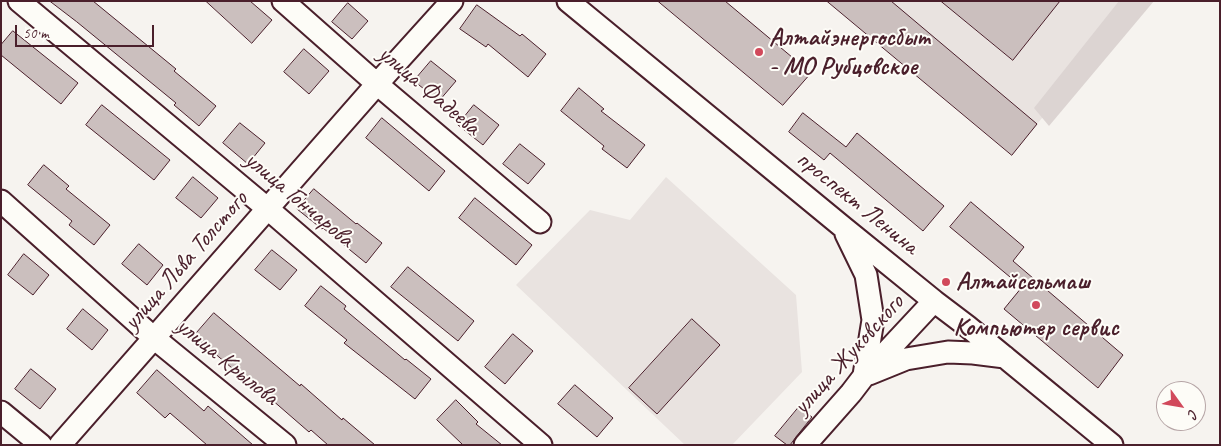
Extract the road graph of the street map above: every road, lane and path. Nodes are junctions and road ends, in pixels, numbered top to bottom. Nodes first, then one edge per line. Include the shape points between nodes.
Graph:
1 (19, 1) edge
2 (283, 1) edge
3 (452, 1) edge
4 (568, 1) edge
5 (378, 84) junction
6 (1, 201) edge
7 (268, 209) junction
8 (540, 222) dead end
9 (844, 228) junction
10 (934, 301) junction
11 (154, 338) junction
12 (1006, 358) junction
13 (864, 376) junction
14 (1, 412) edge
15 (41, 445) edge
16 (60, 445) edge
17 (285, 445) edge
18 (541, 445) edge
19 (805, 445) edge
20 (1112, 445) edge

1 - 7 street, улица Гончарова
2 - 5 street, улица Фадеева
3 - 5 street, улица Льва Толстого
4 - 9 street, проспект Ленина
5 - 7 street, улица Льва Толстого
5 - 8 street, улица Фадеева
6 - 11 street, улица Крылова
7 - 11 street, улица Льва Толстого
7 - 18 street, улица Гончарова
9 - 10 street, проспект Ленина
9 - 13 street via 866,275 873,320
10 - 12 street, проспект Ленина
10 - 13 street, улица Жуковского
11 - 16 street, улица Льва Толстого
11 - 17 street, улица Крылова
12 - 13 street via 948,352 906,360
12 - 20 street, проспект Ленина
13 - 19 street, улица Жуковского
14 - 15 street

